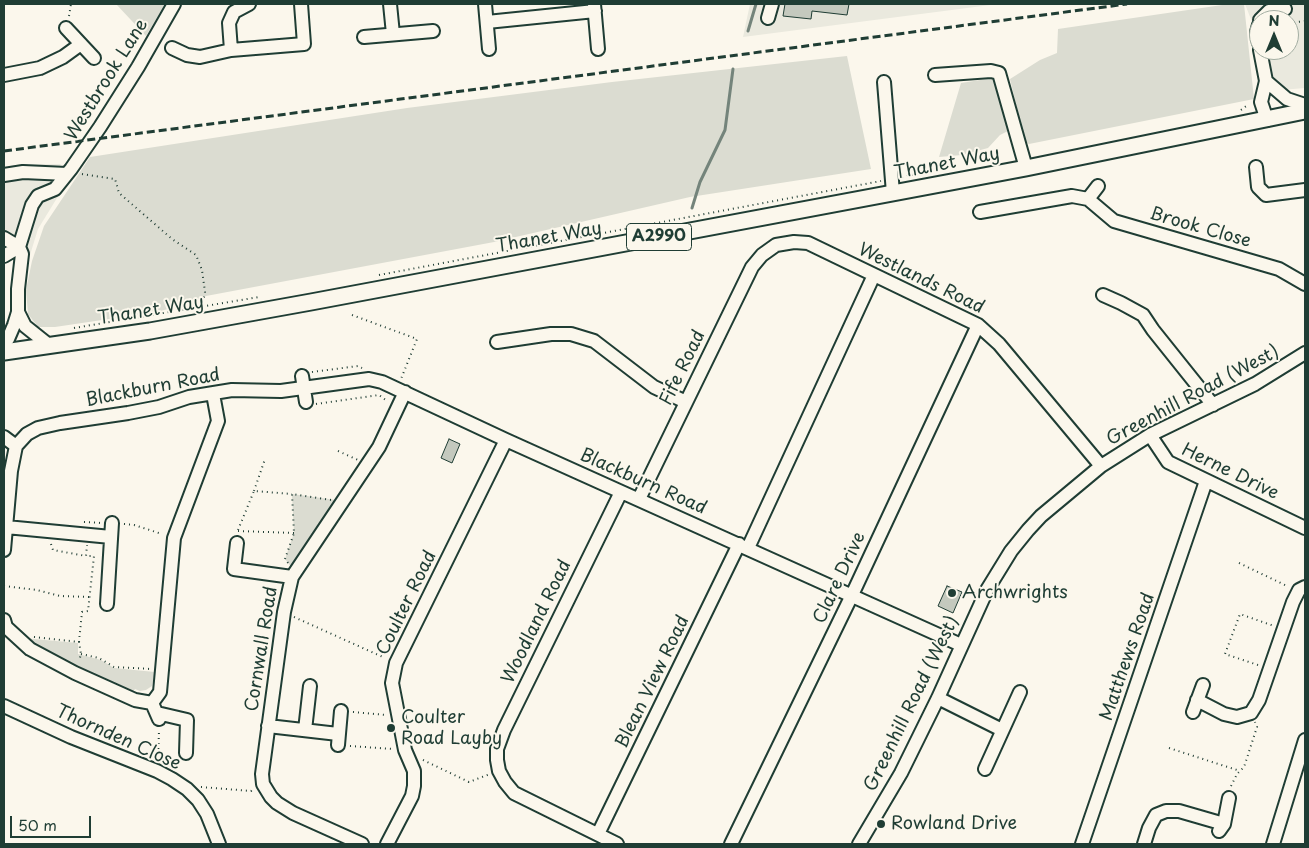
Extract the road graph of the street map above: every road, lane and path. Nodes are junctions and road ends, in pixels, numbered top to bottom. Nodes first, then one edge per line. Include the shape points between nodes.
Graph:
1 (174, 4) edge
2 (250, 4) edge
3 (301, 4) edge
4 (390, 4) edge
5 (486, 4) edge
6 (772, 4) edge
7 (594, 8) edge
8 (1285, 9) dead end
9 (1277, 10) edge
10 (768, 18) dead end
11 (487, 22) junction
12 (66, 28) dead end
13 (433, 31) dead end
14 (393, 34) junction
15 (364, 37) dead end
16 (82, 44) junction
17 (489, 49) dead end
18 (598, 49) dead end
19 (231, 50) junction
20 (176, 54) dead end
21 (94, 58) dead end
22 (1262, 60) edge
23 (4, 75) edge
24 (935, 75) dead end
25 (1266, 81) junction
26 (884, 82) dead end
27 (1261, 102) junction
28 (1305, 105) edge
29 (1305, 111) edge
30 (1237, 113) dead end
31 (1267, 120) junction
32 (1256, 167) dead end
33 (1026, 168) junction
34 (938, 170) dead end
35 (69, 172) junction
36 (4, 175) edge
37 (892, 186) junction
38 (1098, 186) dead end
39 (1305, 190) edge
40 (1088, 199) junction
41 (979, 211) dead end
42 (4, 238) edge
43 (19, 247) junction
44 (762, 255) joint
45 (4, 256) edge
46 (874, 275) junction
47 (370, 277) dead end
48 (1305, 284) edge
49 (1103, 295) dead end
50 (266, 296) dead end
51 (202, 307) junction
52 (18, 312) junction
53 (352, 315) dead end
54 (978, 325) junction
55 (72, 328) dead end
56 (4, 342) edge
57 (505, 345) dead end
58 (50, 346) junction
59 (4, 352) edge
60 (1304, 357) edge
61 (302, 376) dead end
62 (304, 389) junction
63 (401, 390) junction
64 (213, 394) junction
65 (389, 402) dead end
66 (686, 402) junction
67 (311, 403) joint
68 (1213, 405) junction
69 (1150, 435) junction
70 (4, 438) edge
71 (506, 440) junction
72 (16, 446) junction
73 (338, 451) dead end
74 (265, 459) dead end
75 (367, 466) junction
76 (1101, 466) junction
77 (1206, 481) junction
78 (254, 491) junction
79 (621, 492) junction
80 (292, 494) junction
81 (639, 499) junction
82 (343, 501) junction
83 (112, 523) dead end
84 (6, 527) junction
85 (89, 528) junction
86 (1305, 528) edge
87 (238, 530) junction
88 (47, 531) junction
89 (294, 533) junction
90 (111, 537) junction
91 (237, 543) joint
92 (743, 546) junction
93 (4, 550) edge
94 (86, 556) junction
95 (1239, 563) dead end
96 (293, 575) junction
97 (4, 586) edge
98 (1302, 590) edge
99 (852, 595) junction
100 (89, 597) junction
101 (107, 604) dead end
102 (284, 612) junction
103 (4, 620) edge
104 (1284, 629) junction
105 (14, 635) junction
106 (79, 642) junction
107 (962, 645) junction
108 (81, 654) junction
109 (396, 664) junction
110 (1270, 669) junction
111 (163, 670) junction
112 (76, 673) junction
113 (1204, 685) dead end
114 (310, 686) dead end
115 (1020, 692) dead end
116 (938, 698) junction
117 (4, 706) edge
118 (341, 711) joint
119 (156, 712) junction
120 (1251, 713) junction
121 (398, 716) junction
122 (268, 726) junction
123 (305, 730) junction
124 (1002, 730) junction
125 (338, 739) junction
126 (1305, 740) edge
127 (1169, 748) dead end
128 (186, 753) dead end
129 (407, 755) junction
130 (986, 769) dead end
131 (157, 771) junction
132 (499, 771) junction
133 (1240, 771) junction
134 (263, 784) junction
135 (187, 789) junction
136 (1229, 798) joint
137 (598, 834) junction
138 (343, 840) edge
139 (219, 844) edge
140 (362, 844) edge
141 (387, 844) edge
142 (617, 844) edge
143 (731, 844) edge
144 (859, 844) edge
145 (1082, 844) edge
146 (1144, 844) edge
147 (1274, 844) edge

1 - 35 street, Westbrook Lane via 138,67
2 - 19 street via 234,12 229,23
3 - 19 street via 304,44
4 - 14 street
5 - 11 street
6 - 10 street
7 - 11 street
7 - 18 street
8 - 9 street
11 - 17 street
12 - 16 street
13 - 14 street
14 - 15 street
16 - 21 street
16 - 23 street via 40,68
19 - 20 street via 200,57
22 - 25 street
24 - 33 street via 998,73
25 - 27 street
25 - 28 street via 1287,99
26 - 37 street
27 - 30 path via 1250,104
27 - 31 street
29 - 31 main road, Thanet Way / A2990
31 - 33 main road, Thanet Way / A2990
32 - 39 street via 1258,187 1266,195
33 - 37 main road, Thanet Way / A2990
34 - 37 path
35 - 36 street
35 - 43 street, Westbrook Lane via 55,189 38,196
35 - 51 path via 115,179 119,193 172,239 196,255 202,270
37 - 47 path
37 - 58 main road, Thanet Way / A2990 via 310,302
38 - 40 street
40 - 41 street via 1072,196
40 - 48 street, Brook Close via 1114,221 1279,270
42 - 43 street
43 - 45 street
43 - 52 street, Westbrook Lane via 22,254
44 - 46 street, Westlands Road via 776,245 808,243
44 - 66 street, Fife Road via 752,267
46 - 54 street, Westlands Road
46 - 92 street, Blean View Road
49 - 68 street via 1121,299 1143,315
50 - 51 path
51 - 55 path
52 - 56 street, Westbrook Lane
52 - 58 street via 25,326
53 - 63 path via 417,339
54 - 76 street, Westlands Road via 999,344
54 - 99 street, Clare Drive
57 - 66 street via 551,334 570,334 594,341 654,387
58 - 59 main road, Thanet Way / A2990
60 - 68 street, Greenhill Road (West)
61 - 62 street
62 - 63 street, Blackburn Road via 369,379
62 - 64 street, Blackburn Road via 281,392 232,390
62 - 67 street
63 - 71 street, Blackburn Road
63 - 75 street, Cornwall Road via 379,448
64 - 72 street, Blackburn Road via 38,428
64 - 111 street via 218,420 174,538
65 - 67 path via 379,396
66 - 81 street, Fife Road
68 - 69 street, Greenhill Road (West)
69 - 76 street, Greenhill Road (West)
69 - 77 street, Herne Drive via 1168,462
70 - 72 street
71 - 79 street, Blackburn Road
71 - 109 street, Coulter Road
72 - 84 street
73 - 75 path
74 - 78 path
75 - 82 street, Cornwall Road
76 - 107 street, Greenhill Road (West) via 1042,516 1011,551 987,590
77 - 86 street, Herne Drive
77 - 145 street, Matthews Road
78 - 80 path
78 - 87 path
79 - 81 street, Blackburn Road
79 - 132 street, Woodland Road via 504,730 497,749
80 - 82 path
80 - 89 path
81 - 92 street, Blackburn Road
82 - 96 street, Cornwall Road
83 - 90 street
84 - 88 street
84 - 93 street
85 - 88 street
85 - 90 street
85 - 94 path
87 - 89 path
87 - 91 path
88 - 94 path via 52,550
89 - 96 path via 285,559
90 - 101 street
91 - 96 street via 234,569
92 - 99 street, Blackburn Road
92 - 137 street, Blean View Road
94 - 100 path via 94,556
95 - 98 path
96 - 102 street, Cornwall Road
97 - 100 path via 60,596
98 - 104 street via 1293,602
99 - 107 street, Blackburn Road
99 - 143 street, Clare Drive
100 - 106 path via 88,611 82,612
102 - 109 path
102 - 122 street, Cornwall Road
103 - 105 street
104 - 110 street
104 - 110 path via 1240,614 1225,654
105 - 106 path
105 - 112 street via 30,649
106 - 108 path
107 - 116 street, Greenhill Road (West)
108 - 111 path via 114,666
108 - 112 path
109 - 121 street, Coulter Road via 392,683
110 - 120 street
111 - 119 street
112 - 119 street
113 - 120 street via 1195,706 1237,717
114 - 123 street
115 - 124 street
116 - 124 street
116 - 144 street, Greenhill Road (West) via 902,773
117 - 131 street, Thornden Close via 71,738
118 - 121 path
118 - 125 street
119 - 128 street via 187,720
119 - 131 path
120 - 133 path via 1257,727
121 - 129 street, Coulter Road
122 - 123 street
122 - 134 street, Cornwall Road
123 - 125 street
124 - 130 street
125 - 129 path
126 - 147 street
127 - 133 path
129 - 132 path via 469,782
129 - 141 street, Coulter Road via 414,771 412,796
131 - 135 street, Thornden Close
132 - 137 street via 514,792
133 - 136 path via 1232,784
134 - 135 path via 251,791 196,786
134 - 138 street via 277,803
135 - 139 street, Thornden Close via 207,814
136 - 146 street via 1221,828 1179,811 1166,811 1156,814
137 - 142 street
138 - 140 street

